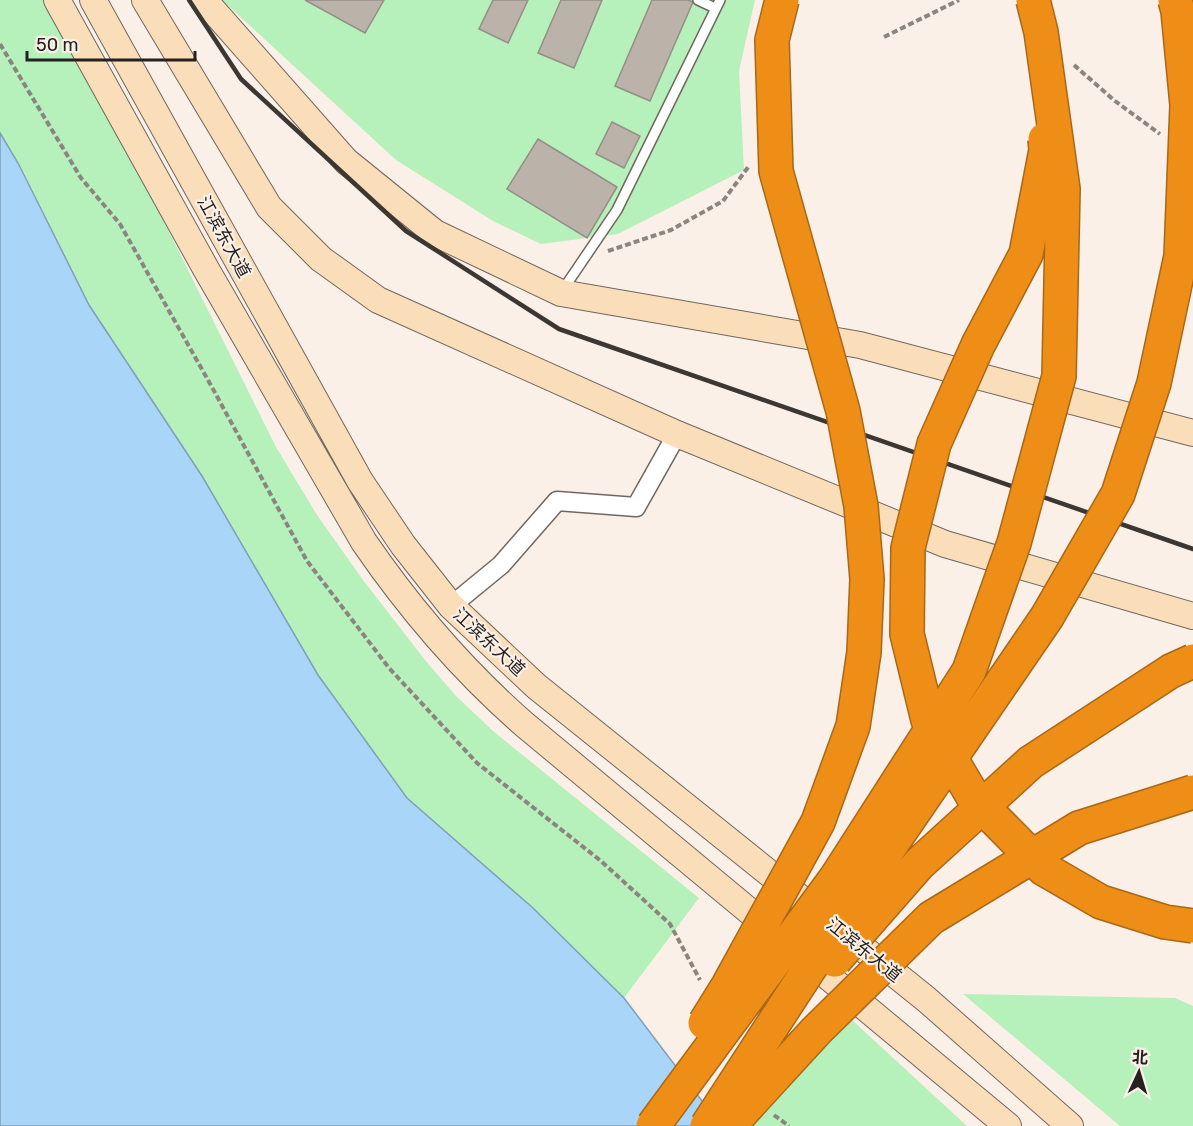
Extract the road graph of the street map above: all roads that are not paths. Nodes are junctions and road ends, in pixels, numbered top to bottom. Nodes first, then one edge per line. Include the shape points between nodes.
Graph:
1 (57, 0) edge
2 (93, 0) edge
3 (145, 0) edge
4 (204, 0) edge
5 (698, 0) edge
6 (782, 0) edge
7 (1033, 0) edge
8 (1175, 0) edge
9 (718, 4) edge
10 (1041, 32) junction
11 (561, 293) junction
12 (1193, 433) edge
13 (677, 434) junction
14 (452, 606) junction
15 (1193, 616) edge
16 (1193, 661) edge
17 (1193, 792) edge
18 (1193, 926) edge
19 (640, 1126) edge
20 (653, 1126) edge
21 (707, 1126) edge
22 (714, 1126) edge
23 (729, 1126) edge
24 (1008, 1126) edge
25 (1070, 1126) edge

1 - 24 main road via 364,542 386,575 452,654 534,733
2 - 14 main road, 江滨东大道 via 360,481 403,545
3 - 13 main road via 269,207 321,259 378,300
4 - 11 main road via 346,160 426,226
5 - 9 lane
6 - 19 highway, bridge via 772,40 776,171 843,411 861,506 867,579 864,652 853,726 818,822 728,986
7 - 10 highway, bridge
8 - 21 highway, bridge via 1187,105 1181,256 1154,383 1118,494 1047,617 867,880
9 - 11 lane via 617,210
10 - 18 highway, bridge via 1046,150 1026,254 978,345 934,444 908,548 907,634 928,720 974,798 1044,869 1101,902 1165,922
10 - 20 highway, bridge via 1063,189 1059,376 1014,543 969,671 836,878
11 - 12 main road via 860,345
13 - 14 street via 636,507 557,501 501,565
13 - 15 main road via 945,544
14 - 25 main road, 江滨东大道 via 536,686 926,999
16 - 22 highway, bridge via 1170,671 1031,762 919,864 838,956
17 - 23 highway, bridge via 1079,828 931,918 816,1031

